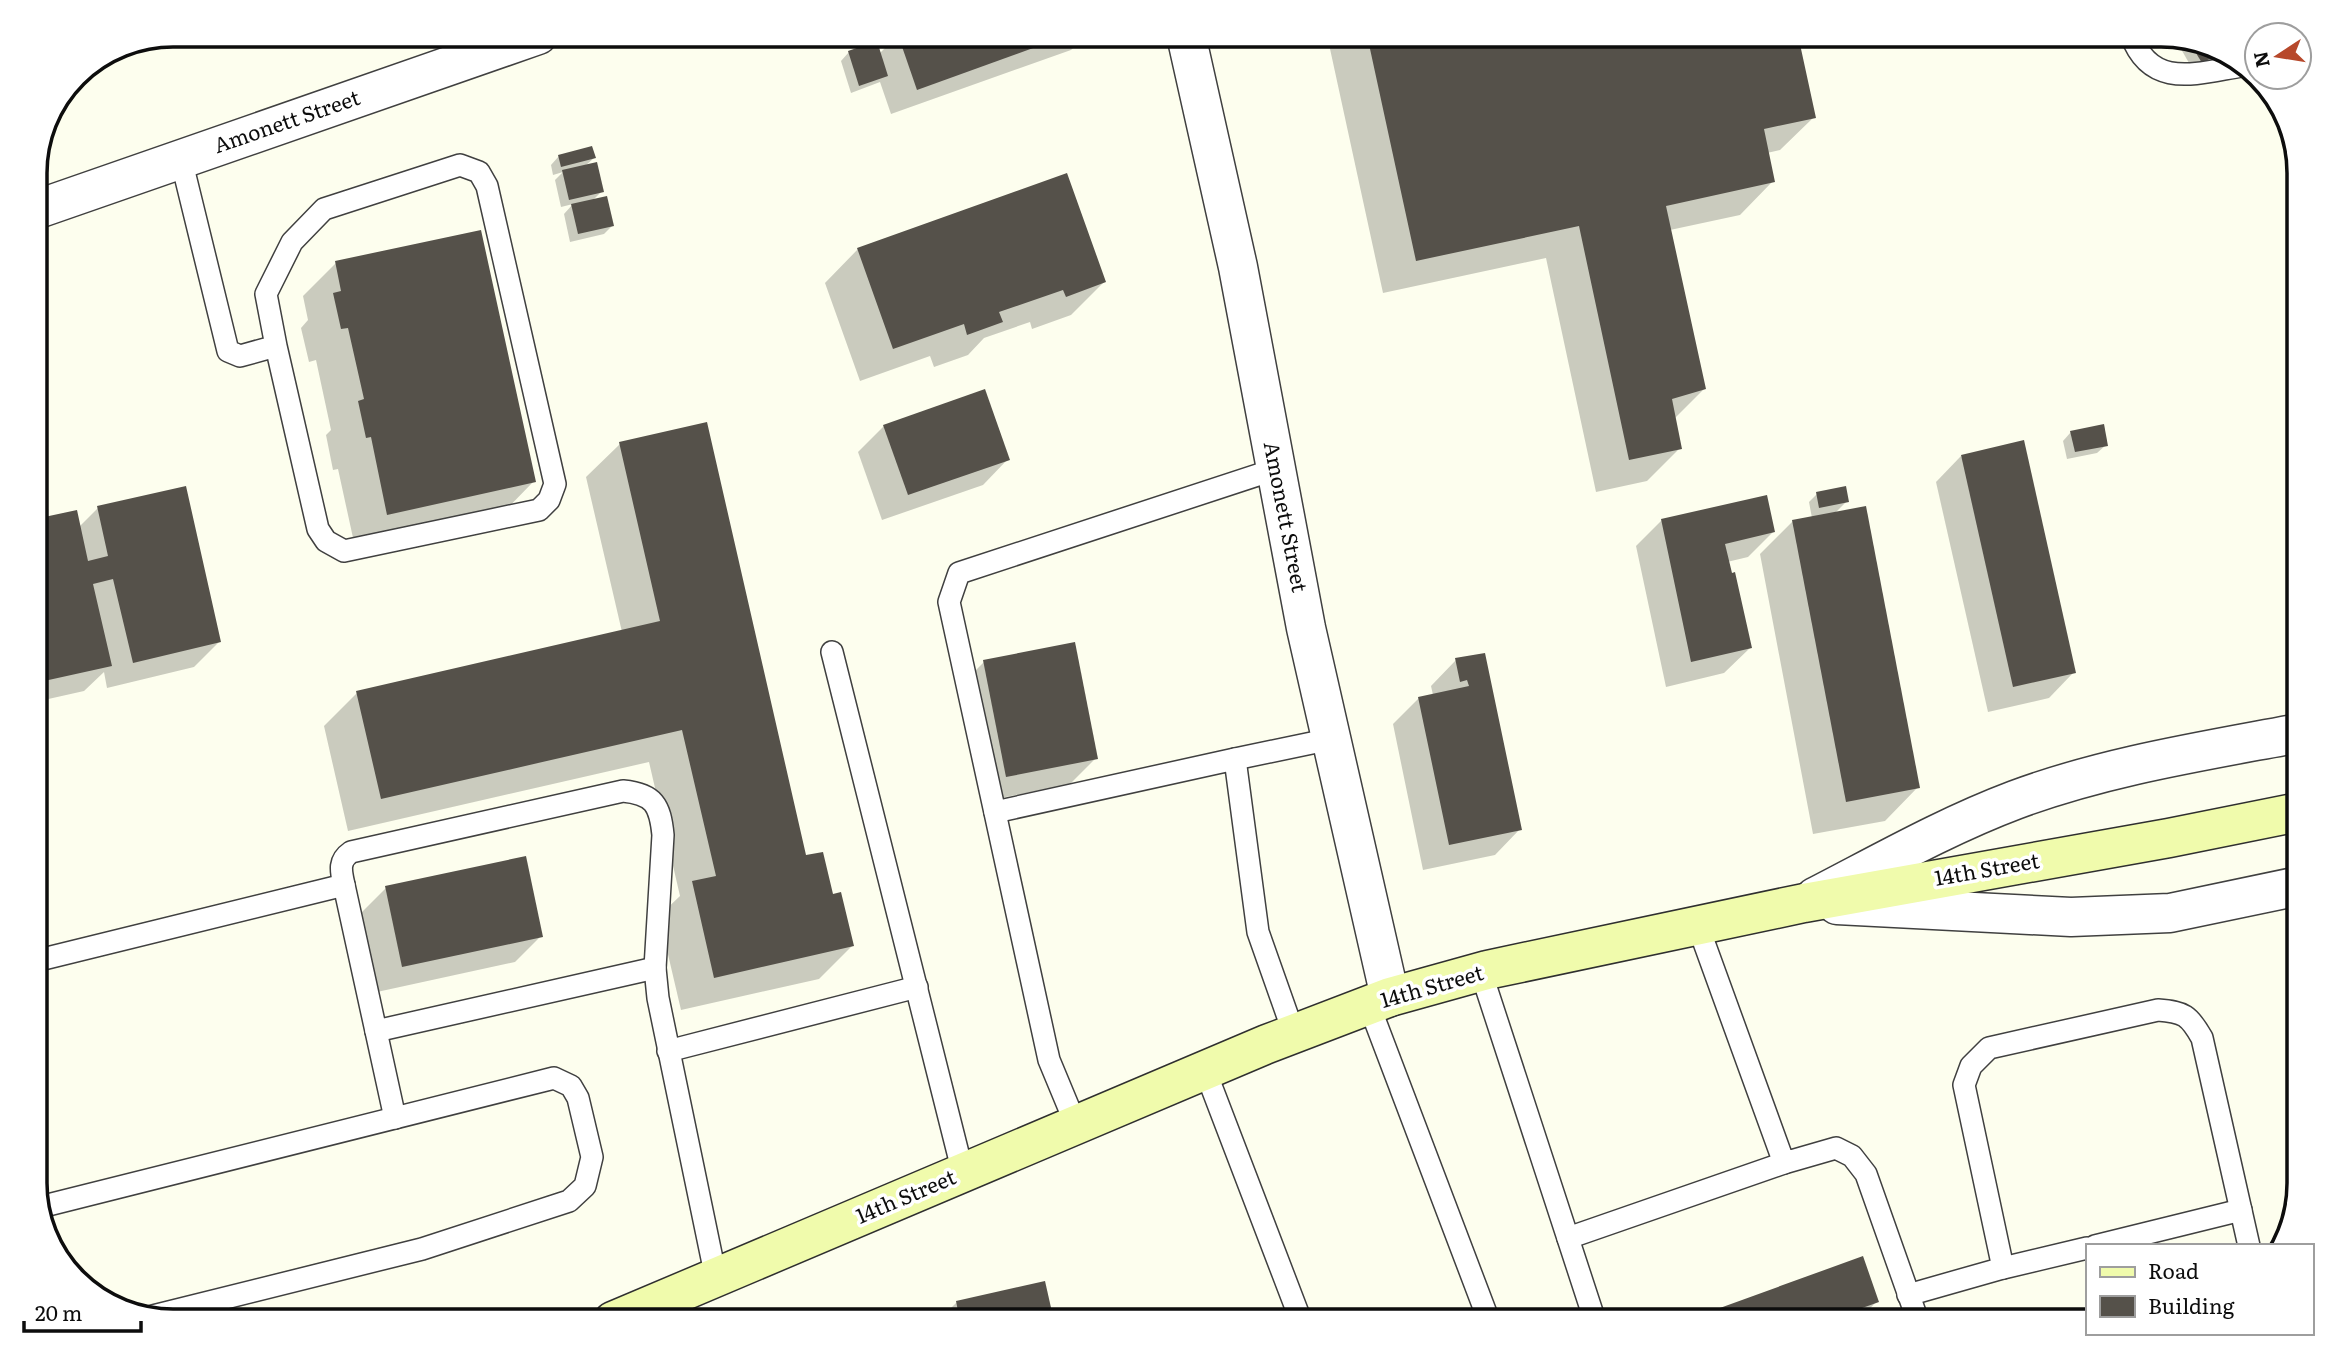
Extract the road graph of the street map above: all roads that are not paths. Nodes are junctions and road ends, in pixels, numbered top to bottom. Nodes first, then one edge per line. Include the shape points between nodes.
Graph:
1 (503, 47) edge
2 (1189, 47) edge
3 (2136, 47) edge
4 (2229, 68) edge
5 (181, 159) junction
6 (48, 205) edge
7 (276, 346) junction
8 (1276, 469) junction
9 (832, 652) dead end
10 (2287, 736) edge
11 (1331, 739) junction
12 (1235, 759) junction
13 (995, 813) junction
14 (2287, 814) edge
15 (344, 885) junction
16 (2287, 889) edge
17 (1804, 903) junction
18 (1698, 926) junction
19 (48, 958) edge
20 (655, 968) junction
21 (1481, 972) junction
22 (917, 987) junction
23 (1379, 1001) junction
24 (376, 1031) junction
25 (1294, 1034) junction
26 (668, 1051) junction
27 (1205, 1070) junction
28 (395, 1118) junction
29 (1076, 1125) junction
30 (1784, 1163) junction
31 (963, 1173) junction
32 (50, 1205) edge
33 (2241, 1210) junction
34 (1568, 1238) junction
35 (2103, 1244) edge
36 (2249, 1244) edge
37 (2086, 1248) edge
38 (2003, 1268) junction
39 (716, 1278) junction
40 (1908, 1295) junction
41 (181, 1309) edge
42 (643, 1309) edge
43 (1296, 1309) edge
44 (1484, 1309) edge
45 (1591, 1309) edge
46 (1913, 1309) edge

1 - 5 street, Amonett Street
2 - 8 street, Amonett Street via 1238,267
3 - 4 lane via 2153,67 2178,75
5 - 6 street, Amonett Street
5 - 7 lane via 228,351 240,356
7 - 7 lane via 318,529 326,541 344,551 538,510 549,500 555,484 487,186 479,172 460,165 324,209 292,242 266,294
8 - 11 street, Amonett Street
8 - 13 lane via 959,573 949,603
9 - 22 lane
10 - 17 street via 2086,777 2014,800
11 - 12 lane
11 - 23 street, Amonett Street
12 - 13 lane
12 - 25 lane via 1258,932
13 - 29 lane via 1049,1060
14 - 17 street, 14th Street
15 - 19 lane
15 - 20 lane via 340,867 351,852 623,791 642,793 661,815 663,835
15 - 24 lane
16 - 17 street via 2171,913 2071,917
17 - 18 street, 14th Street
18 - 21 street, 14th Street
18 - 30 lane
20 - 24 lane
20 - 26 lane
21 - 23 street, 14th Street
21 - 34 lane
22 - 26 lane
22 - 31 lane
23 - 25 street, 14th Street
23 - 44 lane
24 - 28 lane
25 - 27 street, 14th Street
26 - 39 lane
27 - 29 street, 14th Street
27 - 43 lane
28 - 32 lane
28 - 41 lane via 554,1078 571,1086 578,1098 592,1157 585,1186 569,1201 422,1249
29 - 31 street, 14th Street
30 - 34 lane
30 - 40 lane via 1836,1148 1852,1156 1866,1174
31 - 39 street, 14th Street
33 - 35 lane
33 - 36 lane
33 - 38 lane via 2202,1038 2180,1011 2158,1010 1989,1048 1971,1066 1964,1086
34 - 45 lane
37 - 38 lane
38 - 40 lane
39 - 42 street, 14th Street
40 - 46 lane

